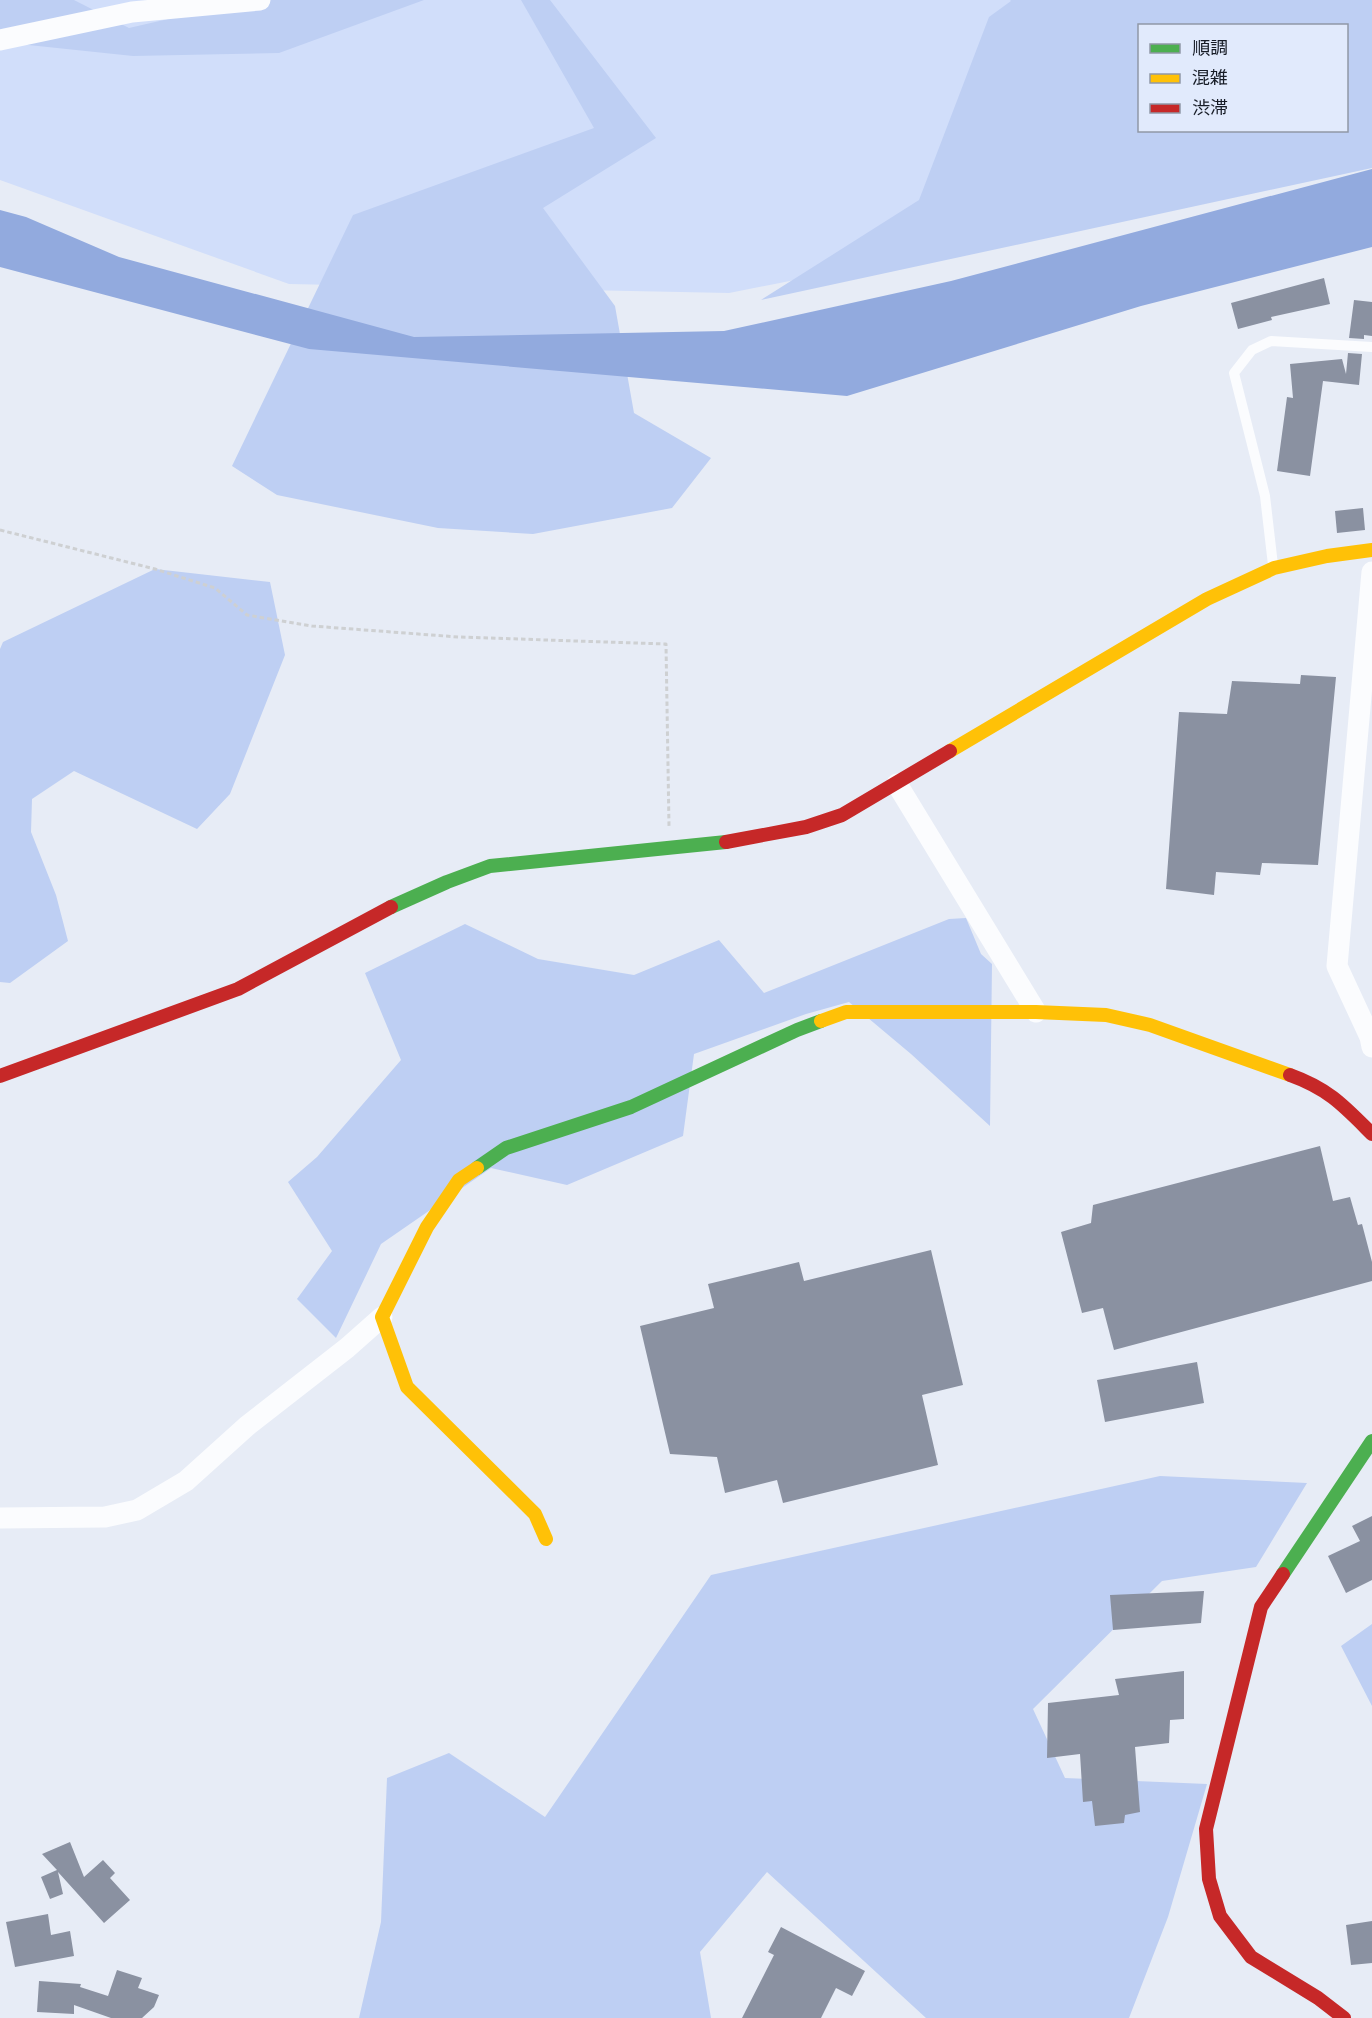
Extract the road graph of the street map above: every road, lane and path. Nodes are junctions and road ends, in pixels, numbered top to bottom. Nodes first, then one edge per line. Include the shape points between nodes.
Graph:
1 (260, 0) edge
2 (0, 40) edge
3 (1372, 347) edge
4 (0, 530) edge
5 (1372, 550) edge
6 (1274, 568) junction
7 (1372, 572) edge
8 (897, 784) junction
9 (670, 849) junction
10 (1036, 1012) junction
11 (1372, 1047) edge
12 (0, 1076) edge
13 (1372, 1134) edge
14 (382, 1317) junction
15 (1372, 1441) edge
16 (0, 1518) edge
17 (546, 1539) dead end
18 (1344, 2018) edge

1 - 2 street via 132,12
3 - 6 lane via 1271,342 1252,350 1234,373 1265,496
4 - 9 path via 155,569 215,588 247,615 312,627 666,644
5 - 6 street
6 - 8 street via 1207,599
7 - 11 street via 1337,966
8 - 9 street via 842,815 806,827
8 - 10 street
9 - 12 street via 490,866 386,909 238,989
10 - 13 street via 1106,1015 1150,1024 1306,1081 1333,1096
10 - 14 street via 846,1012 797,1030 632,1107 506,1148 459,1180 427,1227
14 - 16 street via 247,1426 186,1481 137,1510 105,1517
14 - 17 street via 407,1387 535,1514
15 - 18 street via 1261,1607 1206,1829 1209,1879 1220,1916 1251,1957

